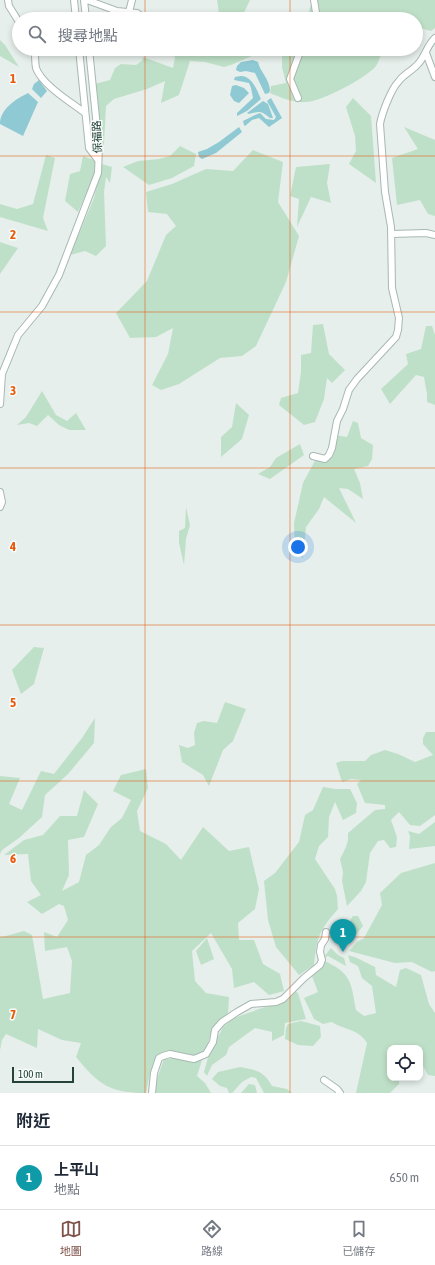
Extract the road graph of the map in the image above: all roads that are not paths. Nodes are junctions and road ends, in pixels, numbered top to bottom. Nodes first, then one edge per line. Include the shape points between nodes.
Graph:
1 (8, 0) edge
2 (74, 0) edge
3 (84, 0) edge
4 (87, 0) edge
5 (132, 0) edge
6 (314, 0) edge
7 (13, 12) edge
8 (75, 12) edge
9 (85, 12) edge
10 (129, 12) joint
11 (316, 12) edge
12 (435, 38) edge
13 (426, 53) junction
14 (35, 56) edge
15 (80, 56) edge
16 (90, 56) edge
17 (298, 56) edge
18 (435, 78) edge
19 (298, 98) dead end
20 (86, 113) junction
21 (98, 160) junction
22 (391, 234) junction
23 (435, 235) edge
24 (0, 404) edge
25 (313, 456) dead end
26 (0, 492) edge
27 (0, 507) edge
28 (326, 932) dead end
29 (324, 1080) dead end
30 (152, 1093) edge
31 (340, 1093) edge

1 - 7 street
2 - 8 street
3 - 9 street
4 - 10 street via 117,11
5 - 10 street
6 - 11 street
12 - 13 street via 430,42
13 - 18 street
13 - 22 street via 418,64 399,80 382,114 380,124
14 - 20 street via 36,68 42,77 52,88
15 - 20 street, 保福路
16 - 21 street, 保福路 via 99,146
17 - 19 street via 290,79
20 - 21 street, 保福路 via 89,148
21 - 24 street via 98,173 59,275 42,306 18,336 2,374
22 - 23 street
22 - 25 street via 392,288 399,318 397,334 349,390 337,421 329,455 326,459
26 - 27 street
28 - 30 street via 320,952 320,965 283,999 251,1004 222,1022 215,1030 213,1042 206,1054 194,1059 170,1054 159,1058
29 - 31 street

